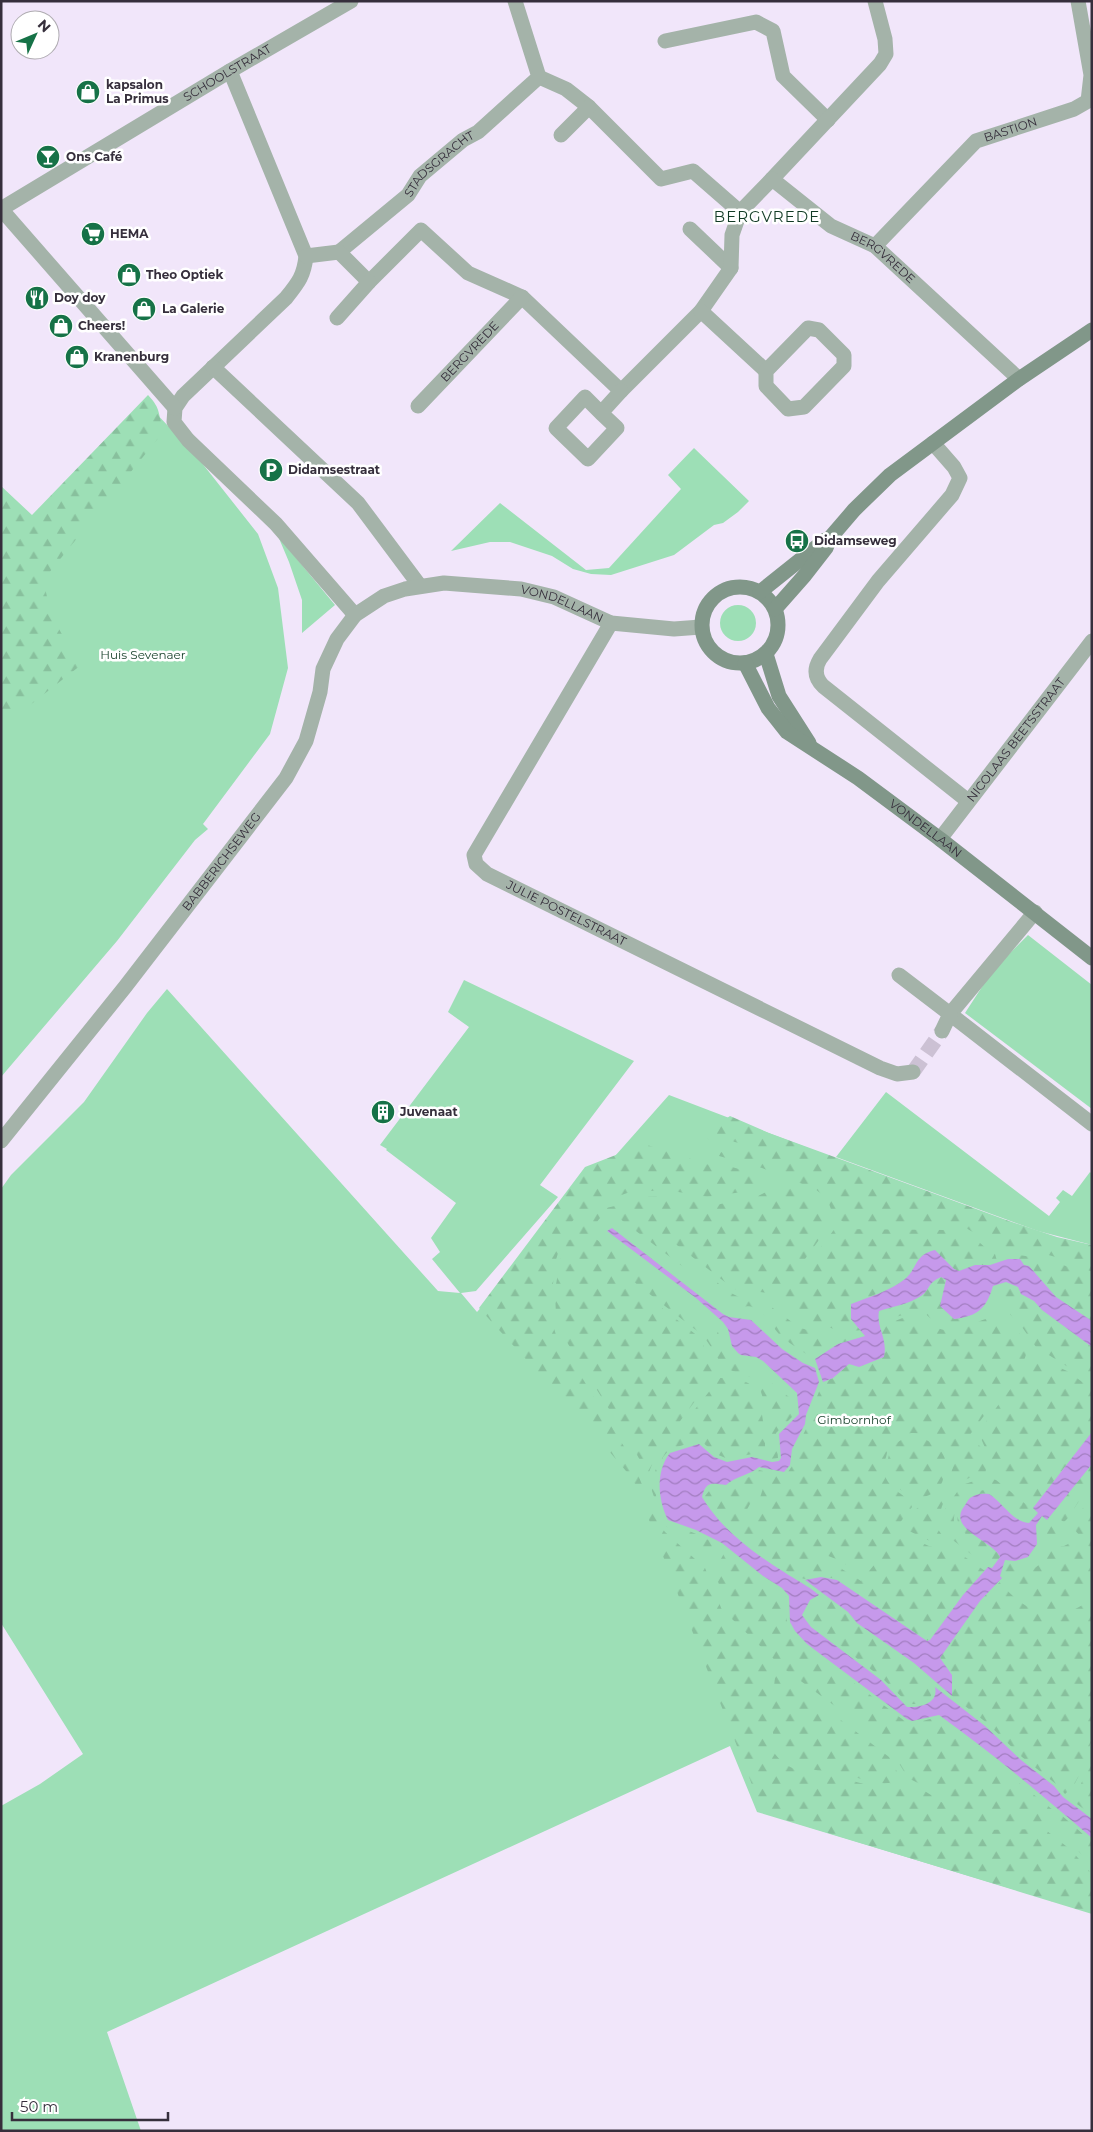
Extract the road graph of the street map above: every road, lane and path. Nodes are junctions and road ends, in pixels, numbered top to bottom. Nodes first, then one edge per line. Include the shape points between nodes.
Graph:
1 (351, 1) edge
2 (515, 1) edge
3 (875, 1) edge
4 (1078, 1) edge
5 (665, 41) dead end
6 (230, 71) junction
7 (539, 77) junction
8 (589, 107) junction
9 (828, 120) junction
10 (561, 135) dead end
11 (772, 179) junction
12 (1, 209) edge
13 (740, 212) junction
14 (690, 229) dead end
15 (875, 246) junction
16 (339, 252) junction
17 (306, 256) junction
18 (730, 268) junction
19 (369, 282) junction
20 (522, 297) junction
21 (701, 311) junction
22 (337, 318) dead end
23 (1092, 330) edge
24 (213, 367) junction
25 (766, 371) junction
26 (1019, 379) junction
27 (621, 392) junction
28 (418, 406) dead end
29 (175, 408) junction
30 (601, 413) dead end
31 (933, 443) junction
32 (830, 538) junction
33 (420, 586) junction
34 (760, 592) junction
35 (775, 609) junction
36 (355, 615) junction
37 (611, 623) junction
38 (701, 626) junction
39 (1091, 645) edge
40 (766, 654) junction
41 (745, 663) junction
42 (813, 749) junction
43 (968, 801) junction
44 (940, 838) junction
45 (1034, 912) junction
46 (1092, 958) edge
47 (899, 975) dead end
48 (950, 1014) junction
49 (942, 1031) tunnel mouth
50 (913, 1072) dead end
51 (1092, 1124) edge
52 (1, 1141) edge

1 - 6 street, SCHOOLSTRAAT
2 - 7 street
3 - 9 street via 886,54
4 - 15 street, BASTION via 1090,75 1088,101 1074,109 976,141
5 - 9 street via 756,22 773,31 784,76
6 - 12 street, SCHOOLSTRAAT
6 - 17 street
7 - 8 street via 566,89
7 - 16 street, STADSGRACHT via 478,132 463,140 420,176 408,195
8 - 10 street
8 - 13 street via 661,179 692,171
9 - 11 street
11 - 13 street
11 - 15 street, BERGVREDE via 831,226
12 - 29 street
13 - 18 street via 732,235
14 - 18 street
15 - 26 street, BERGVREDE
16 - 17 street
16 - 19 street
17 - 24 street via 300,282
18 - 21 street
19 - 20 street via 421,230 468,273
19 - 22 street
20 - 27 street
20 - 28 street, BERGVREDE
21 - 25 street
21 - 27 street
23 - 26 street
24 - 29 street
24 - 33 street via 358,503
25 - 25 street via 808,328 819,330 844,355 844,366 804,407 788,409 766,386
26 - 31 street
27 - 30 street
29 - 36 street via 174,422 188,440 276,524
31 - 32 street via 890,475
31 - 43 street via 960,478 952,494 878,581 820,659 816,674 823,686
32 - 34 street via 822,540
32 - 35 street via 826,548
33 - 36 street, BABBERICHSEWEG via 376,599
33 - 37 street, VONDELLAAN via 444,583 521,589 554,597
34 - 35 street
34 - 38 street via 740,586 720,592 706,606
35 - 40 street via 777,633
36 - 52 street, BABBERICHSEWEG via 323,669 306,741 286,778
37 - 38 street, VONDELLAAN via 674,628
37 - 50 street, JULIE POSTELSTRAAT via 474,855 476,864 487,874 880,1068 897,1074
38 - 41 street via 706,642 715,654 735,663
39 - 43 street, NICOLAAS BEETSSTRAAT
40 - 41 street
40 - 42 street, VONDELLAAN via 779,696
41 - 42 street, VONDELLAAN via 778,724
42 - 44 street, VONDELLAAN
43 - 44 street, NICOLAAS BEETSSTRAAT
44 - 45 street, VONDELLAAN
45 - 46 street, VONDELLAAN
45 - 48 street
47 - 48 street
48 - 49 street
48 - 51 street

